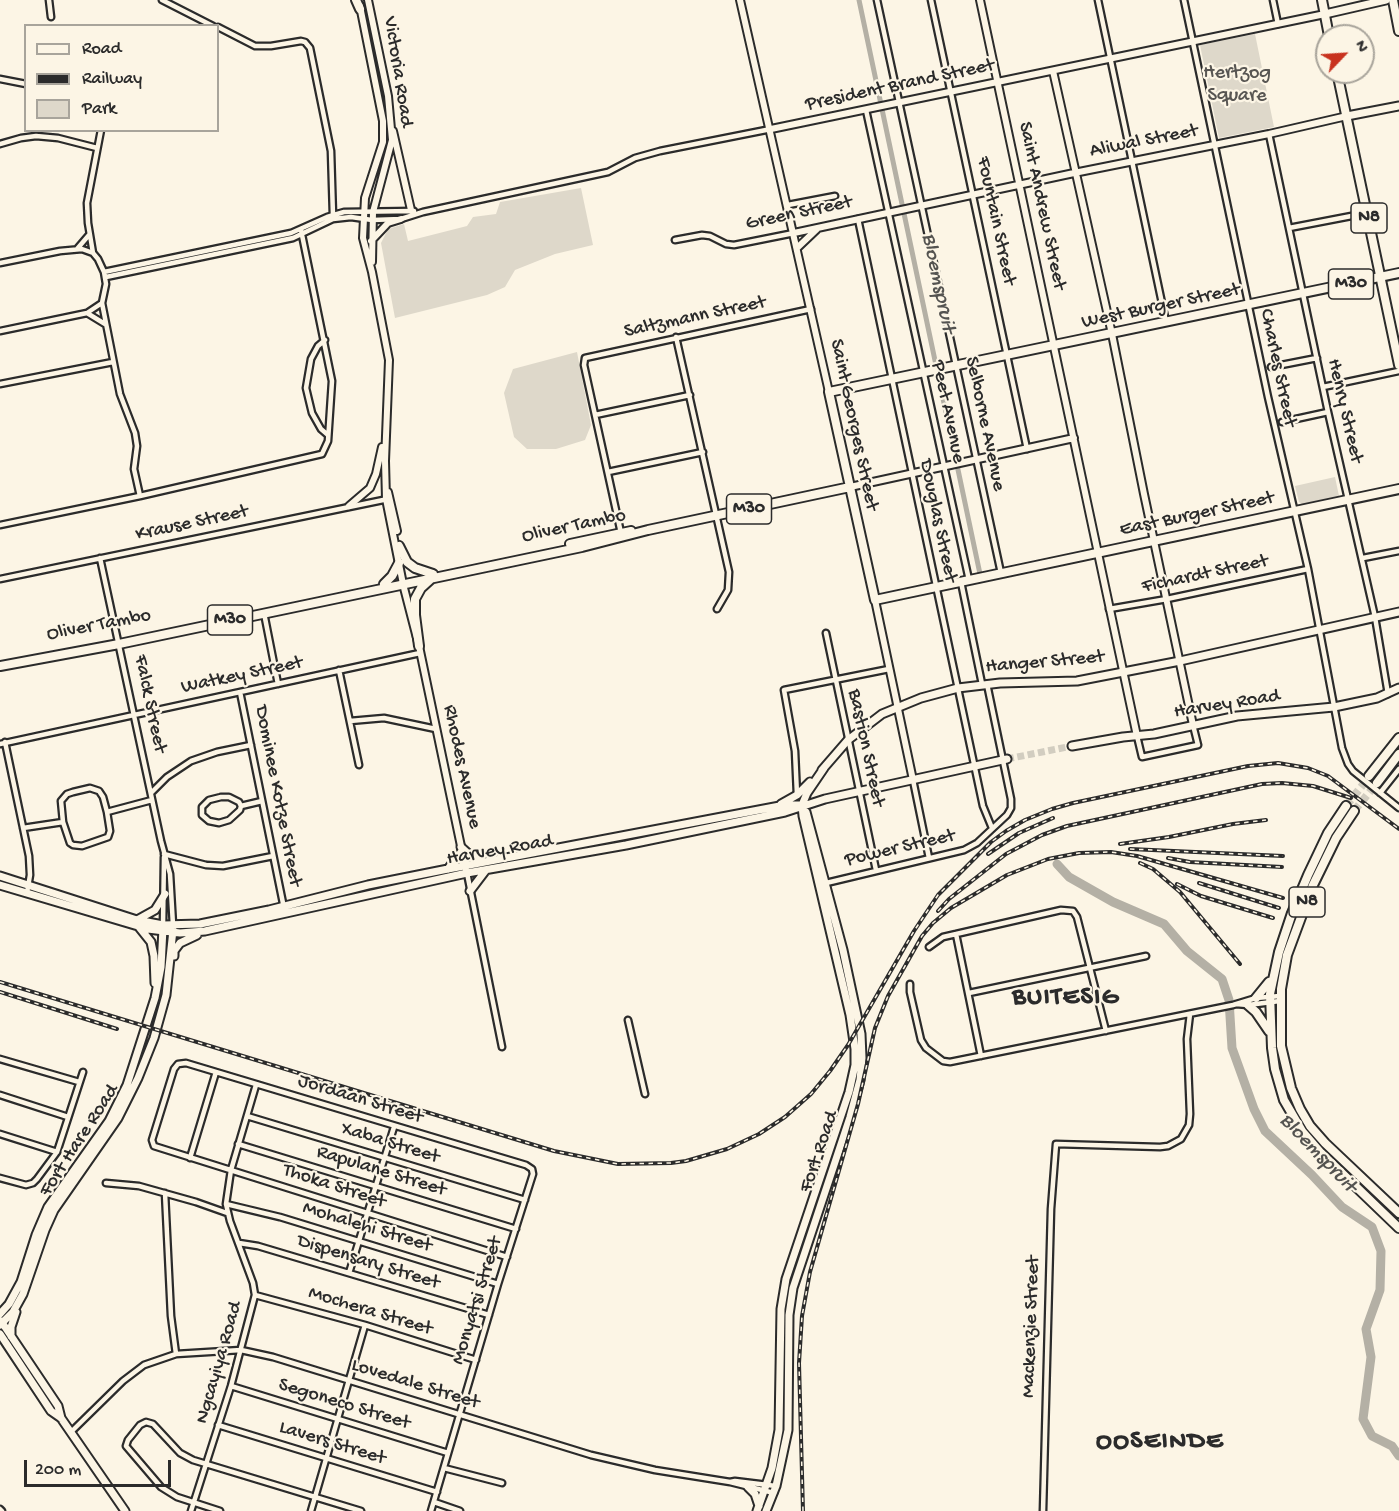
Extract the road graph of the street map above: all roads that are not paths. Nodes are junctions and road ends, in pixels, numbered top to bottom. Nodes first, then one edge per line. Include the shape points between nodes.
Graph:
1 (49, 0) edge
2 (162, 0) edge
3 (357, 0) edge
4 (368, 0) edge
5 (740, 0) edge
6 (877, 0) edge
7 (931, 0) edge
8 (980, 0) edge
9 (1098, 0) edge
10 (1184, 0) edge
11 (1273, 0) edge
12 (1322, 0) edge
13 (1386, 0) edge
14 (1392, 0) edge
15 (360, 9) joint
16 (1325, 14) junction
17 (51, 17) dead end
18 (211, 24) edge
19 (1278, 24) junction
20 (1327, 24) edge
21 (219, 28) edge
22 (1399, 31) edge
23 (376, 35) junction
24 (367, 37) junction
25 (1193, 42) junction
26 (1110, 59) junction
27 (1053, 71) junction
28 (0, 79) edge
29 (998, 83) junction
30 (24, 84) edge
31 (1340, 84) edge
32 (951, 93) junction
33 (388, 96) junction
34 (379, 99) junction
35 (897, 104) junction
36 (1399, 105) edge
37 (866, 110) junction
38 (1347, 116) junction
39 (391, 125) junction
40 (771, 129) junction
41 (101, 132) edge
42 (36, 133) edge
43 (1269, 134) junction
44 (0, 144) edge
45 (1214, 145) junction
46 (97, 148) junction
47 (1132, 161) junction
48 (1074, 173) junction
49 (1020, 185) junction
50 (974, 195) junction
51 (835, 196) dead end
52 (788, 205) junction
53 (919, 207) junction
54 (411, 210) junction
55 (373, 212) junction
56 (423, 212) junction
57 (892, 212) junction
58 (1368, 213) junction
59 (363, 215) junction
60 (333, 217) junction
61 (401, 219) junction
62 (858, 219) junction
63 (372, 220) junction
64 (820, 227) junction
65 (1289, 228) junction
66 (302, 232) junction
67 (794, 233) junction
68 (89, 235) junction
69 (675, 240) dead end
70 (371, 242) junction
71 (797, 248) junction
72 (77, 249) junction
73 (93, 253) junction
74 (0, 263) edge
75 (372, 272) junction
76 (1399, 273) edge
77 (105, 275) junction
78 (1381, 277) junction
79 (1303, 294) junction
80 (102, 303) junction
81 (1249, 306) junction
82 (811, 309) junction
83 (87, 313) junction
84 (1166, 322) junction
85 (105, 324) junction
86 (0, 331) edge
87 (1112, 334) junction
88 (676, 337) junction
89 (325, 340) junction
90 (1054, 346) junction
91 (1008, 356) junction
92 (1317, 358) junction
93 (113, 362) junction
94 (1399, 365) edge
95 (953, 367) junction
96 (1271, 368) dead end
97 (1399, 371) edge
98 (926, 372) junction
99 (891, 379) junction
100 (0, 384) edge
101 (1323, 387) junction
102 (829, 392) junction
103 (690, 395) junction
104 (1328, 412) junction
105 (595, 415) junction
106 (1282, 422) dead end
107 (386, 427) junction
108 (328, 435) junction
109 (1074, 438) junction
110 (1028, 449) junction
111 (703, 452) junction
112 (973, 461) junction
113 (946, 466) junction
114 (608, 472) junction
115 (911, 474) junction
116 (850, 487) junction
117 (1399, 489) edge
118 (140, 496) junction
119 (388, 499) junction
120 (1348, 500) junction
121 (349, 506) junction
122 (1294, 512) junction
123 (717, 515) junction
124 (0, 525) edge
125 (648, 530) junction
126 (621, 533) junction
127 (1154, 541) junction
128 (399, 546) junction
129 (1399, 551) edge
130 (1098, 553) junction
131 (100, 558) junction
132 (1363, 558) junction
133 (504, 561) junction
134 (399, 563) junction
135 (1308, 569) junction
136 (1001, 573) junction
137 (433, 576) junction
138 (0, 579) edge
139 (964, 581) junction
140 (404, 582) junction
141 (384, 584) junction
142 (935, 586) junction
143 (1167, 599) junction
144 (875, 600) junction
145 (717, 609) dead end
146 (1109, 609) junction
147 (1399, 612) edge
148 (264, 613) junction
149 (1375, 617) junction
150 (1320, 630) junction
151 (826, 633) dead end
152 (118, 642) junction
153 (419, 650) junction
154 (1180, 661) junction
155 (0, 666) edge
156 (889, 669) junction
157 (339, 670) junction
158 (1124, 672) junction
159 (836, 680) junction
160 (278, 684) junction
161 (985, 684) junction
162 (958, 688) junction
163 (1399, 688) edge
164 (240, 692) junction
165 (1388, 694) junction
166 (897, 707) junction
167 (1334, 707) junction
168 (134, 714) junction
169 (350, 721) junction
170 (1193, 725) junction
171 (436, 729) junction
172 (1137, 736) junction
173 (1399, 738) edge
174 (848, 740) junction
175 (3, 743) edge
176 (251, 745) junction
177 (1072, 746) tunnel mouth
178 (1399, 754) edge
179 (1005, 759) junction
180 (359, 765) dead end
181 (974, 766) junction
182 (824, 768) junction
183 (1399, 769) edge
184 (1369, 776) tunnel mouth
185 (913, 780) junction
186 (1377, 783) tunnel mouth
187 (859, 791) junction
188 (151, 793) junction
189 (1380, 793) junction
190 (797, 795) junction
191 (825, 799) junction
192 (152, 800) junction
193 (262, 801) junction
194 (802, 805) junction
195 (241, 806) junction
196 (1346, 806) tunnel mouth
197 (1399, 808) edge
198 (765, 810) junction
199 (1354, 811) tunnel mouth
200 (107, 812) junction
201 (785, 812) junction
202 (1009, 812) joint
203 (806, 813) junction
204 (803, 821) junction
205 (63, 822) junction
206 (23, 828) junction
207 (992, 828) junction
208 (624, 837) junction
209 (626, 845) junction
210 (462, 849) junction
211 (164, 855) junction
212 (273, 856) junction
213 (929, 858) junction
214 (485, 866) junction
215 (448, 869) junction
216 (466, 869) junction
217 (876, 870) junction
218 (0, 876) edge
219 (822, 883) junction
220 (0, 885) edge
221 (29, 885) junction
222 (470, 891) junction
223 (27, 893) junction
224 (165, 894) junction
225 (284, 910) junction
226 (138, 923) junction
227 (163, 928) junction
228 (173, 929) junction
229 (205, 931) junction
230 (956, 934) junction
231 (929, 947) dead end
232 (1146, 956) dead end
233 (1090, 968) junction
234 (1274, 973) junction
235 (910, 984) dead end
236 (969, 993) junction
237 (166, 995) junction
238 (1256, 998) junction
239 (1280, 998) junction
240 (1269, 999) junction
241 (154, 1004) junction
242 (1235, 1005) junction
243 (1248, 1005) junction
244 (1190, 1014) junction
245 (628, 1020) dead end
246 (1106, 1031) junction
247 (1270, 1032) junction
248 (502, 1047) dead end
249 (981, 1056) junction
250 (0, 1059) edge
251 (82, 1072) dead end
252 (216, 1072) junction
253 (80, 1082) junction
254 (256, 1085) junction
255 (645, 1094) dead end
256 (0, 1095) edge
257 (247, 1116) junction
258 (68, 1117) junction
259 (394, 1127) junction
260 (0, 1134) edge
261 (238, 1144) junction
262 (152, 1145) joint
263 (57, 1152) junction
264 (190, 1158) junction
265 (383, 1158) junction
266 (532, 1169) joint
267 (231, 1170) junction
268 (0, 1178) edge
269 (106, 1183) dead end
270 (374, 1186) junction
271 (165, 1193) junction
272 (525, 1200) junction
273 (226, 1204) junction
274 (227, 1213) junction
275 (1399, 1213) edge
276 (367, 1214) junction
277 (1399, 1228) edge
278 (516, 1229) junction
279 (359, 1242) junction
280 (238, 1243) junction
281 (507, 1257) junction
282 (789, 1268) junction
283 (797, 1271) junction
284 (349, 1273) junction
285 (498, 1284) junction
286 (255, 1295) junction
287 (20, 1301) junction
288 (9, 1304) junction
289 (0, 1308) edge
290 (0, 1314) edge
291 (489, 1315) junction
292 (1, 1322) edge
293 (366, 1325) junction
294 (0, 1334) edge
295 (13, 1341) junction
296 (0, 1347) edge
297 (10, 1350) junction
298 (241, 1350) junction
299 (176, 1354) junction
300 (476, 1360) junction
301 (350, 1381) junction
302 (231, 1386) junction
303 (460, 1415) junction
304 (61, 1418) junction
305 (339, 1420) junction
306 (218, 1425) junction
307 (71, 1432) junction
308 (448, 1453) junction
309 (327, 1459) junction
310 (205, 1463) junction
311 (444, 1468) junction
312 (730, 1482) junction
313 (502, 1484) dead end
314 (748, 1487) junction
315 (767, 1487) junction
316 (775, 1489) junction
317 (437, 1492) junction
318 (315, 1497) junction
319 (434, 1502) junction
320 (193, 1503) junction
321 (761, 1509) edge
322 (125, 1511) edge
323 (191, 1511) edge
324 (220, 1511) edge
325 (311, 1511) edge
326 (361, 1511) edge
327 (431, 1511) edge
328 (460, 1511) edge
329 (1043, 1511) edge

1 - 17 street
2 - 18 street
3 - 15 main road
4 - 23 street, Victoria Road
5 - 40 street, Saint Georges Street
6 - 35 street, Selborne Avenue
7 - 32 street, Fountain Street
8 - 29 street, Saint Andrew Street
9 - 26 street
10 - 25 street, Charles Street
11 - 19 street
12 - 16 main road
13 - 16 main road, President Brand Street
14 - 22 main road
15 - 24 street, Victoria Road
16 - 19 street, President Brand Street
16 - 20 main road
19 - 25 street, President Brand Street
21 - 60 street via 255,46 301,41 310,48 331,151
23 - 24 street
23 - 33 street, Victoria Road
24 - 34 street, Victoria Road
25 - 26 street, President Brand Street
25 - 45 street, Charles Street
26 - 27 street, President Brand Street
26 - 47 street
27 - 29 street, President Brand Street
27 - 48 street
28 - 30 street
29 - 32 street, President Brand Street
29 - 49 street, Saint Andrew Street
31 - 38 main road, N8
32 - 35 street, President Brand Street
32 - 50 street, Fountain Street
33 - 34 street
33 - 39 street, Victoria Road
34 - 59 street, Victoria Road via 382,142
35 - 37 street, President Brand Street
35 - 53 street, Selborne Avenue
36 - 38 main road, Aliwal Street
37 - 40 street, President Brand Street
37 - 57 street, Peet Avenue
38 - 43 street, Aliwal Street
38 - 58 main road, N8
39 - 54 street
39 - 55 street, Victoria Road via 390,152
40 - 52 street, Saint Georges Street
40 - 56 street, President Brand Street via 660,151 608,172
41 - 46 street
42 - 44 street
42 - 46 street
43 - 45 street, Aliwal Street
43 - 65 street, Henry Street
45 - 47 street, Aliwal Street
45 - 81 street, Charles Street
46 - 68 street via 87,204
47 - 48 street, Aliwal Street
47 - 84 street
48 - 49 street, Aliwal Street
48 - 87 street
49 - 50 street, Aliwal Street
49 - 90 street, Saint Andrew Street
50 - 53 street, Aliwal Street
50 - 91 street, Fountain Street
51 - 52 street
52 - 67 street, Saint Georges Street
53 - 57 street, Aliwal Street
53 - 95 street, Selborne Avenue
54 - 55 street, President Brand Street
54 - 56 street, President Brand Street
55 - 59 street, President Brand Street
55 - 63 street, Victoria Road
56 - 61 street, President Brand Street
57 - 62 street, Green Street
57 - 98 street, Peet Avenue
58 - 65 street
58 - 78 main road, N8
59 - 60 street
59 - 63 street, President Brand Street
59 - 75 street, Victoria Road via 363,238
60 - 66 street
61 - 63 street, President Brand Street
61 - 70 street via 388,224
62 - 64 street, Green Street
62 - 99 street, Douglas Street
63 - 70 street, Victoria Road
64 - 67 street, Green Street
64 - 71 street
65 - 79 street, Henry Street
66 - 77 street
66 - 89 street
67 - 69 street, Green Street via 734,245 707,235
67 - 71 street, Saint Georges Street
68 - 72 street
68 - 73 street
70 - 75 street, Victoria Road
71 - 82 street, Saint Georges Street
72 - 73 street
72 - 74 street
73 - 77 street
75 - 107 street via 389,360
76 - 78 main road, West Burger Street / M30
77 - 80 street
78 - 79 main road, West Burger Street / M30
78 - 94 main road, N8
79 - 81 main road, West Burger Street / M30
79 - 92 street, Henry Street
80 - 83 street
80 - 85 street
81 - 84 main road, West Burger Street / M30
81 - 122 street, Charles Street
82 - 88 street, Saltzmann Street
82 - 102 street, Saint Georges Street
83 - 85 street
83 - 86 street
84 - 87 main road, West Burger Street / M30
85 - 93 street
87 - 90 main road, West Burger Street / M30
87 - 127 street
88 - 103 street
88 - 105 street, Saltzmann Street via 585,358
89 - 108 street via 333,392
89 - 108 street via 311,359 306,388 312,413
90 - 91 main road, West Burger Street / M30
90 - 109 street, Saint Andrew Street
91 - 95 main road, West Burger Street / M30
91 - 110 street, Fountain Street
92 - 96 street
92 - 101 street, Henry Street
93 - 100 street
93 - 118 street via 135,433 134,469
95 - 98 main road, West Burger Street / M30
95 - 112 street, Selborne Avenue
97 - 101 street
98 - 99 main road, M30
98 - 113 street, Peet Avenue
99 - 102 main road, M30
99 - 115 street, Douglas Street
101 - 104 street, Henry Street
102 - 116 main road, Saint Georges Street
103 - 105 street
103 - 111 street
104 - 106 street
104 - 120 street, Henry Street
105 - 114 street
107 - 119 street
107 - 121 street via 374,482 366,494
108 - 118 street via 325,450 316,457
109 - 110 street, Oliver Tambo
109 - 130 street, Saint Andrew Street
110 - 112 street, Oliver Tambo
111 - 114 street
111 - 123 street
112 - 113 street, Oliver Tambo
112 - 136 street, Selborne Avenue
113 - 115 street, Oliver Tambo
113 - 139 street, Peet Avenue
114 - 126 street
115 - 116 street, Oliver Tambo
115 - 142 street, Douglas Street
116 - 123 main road, Oliver Tambo / M30
116 - 144 main road, Saint Georges Street
117 - 120 main road, East Burger Street
118 - 124 street
119 - 121 street, Krause Street
119 - 128 street
119 - 134 street
120 - 122 main road, East Burger Street
120 - 132 street, Henry Street
121 - 131 street, Krause Street
122 - 127 main road, East Burger Street
122 - 135 street, Charles Street
123 - 125 main road, Oliver Tambo / M30
123 - 145 street via 729,583
125 - 126 main road, Oliver Tambo / M30
125 - 133 main road, Oliver Tambo / M30
126 - 133 main road, Oliver Tambo / M30
127 - 130 main road, East Burger Street
127 - 143 street
128 - 137 main road via 407,562
128 - 140 street
129 - 132 street
130 - 136 main road, East Burger Street
130 - 146 street, Saint Andrew Street
131 - 138 street, Krause Street
131 - 152 street, Falck Street
132 - 149 street, Henry Street
133 - 137 main road, Oliver Tambo / M30
134 - 140 street
134 - 141 main road
135 - 143 street, Fichardt Street
135 - 150 street, Charles Street
136 - 139 main road, East Burger Street
137 - 140 main road, Oliver Tambo / M30
137 - 153 main road via 415,599
139 - 142 main road, East Burger Street
139 - 161 street, Peet Avenue
140 - 141 main road, Oliver Tambo / M30
140 - 148 main road, Oliver Tambo / M30
140 - 153 street, Rhodes Avenue
141 - 152 main road, Oliver Tambo / M30
142 - 144 main road, East Burger Street
142 - 162 street, Douglas Street
143 - 146 street, Fichardt Street
143 - 154 street
144 - 156 street, Saint Georges Street
146 - 158 street, Saint Andrew Street
147 - 149 main road, Hanger Street
148 - 152 main road, Oliver Tambo / M30
148 - 160 street
149 - 150 main road, Hanger Street
149 - 165 street, Henry Street
150 - 154 main road, Hanger Street
150 - 167 street, Charles Street
151 - 159 street, Bastion Street
152 - 155 main road, Oliver Tambo / M30
152 - 168 street, Falck Street
153 - 157 street, Watkey Street
153 - 171 street, Rhodes Avenue
154 - 158 main road, Hanger Street
154 - 170 street
156 - 159 street
156 - 166 street, Saint Georges Street
157 - 160 street, Watkey Street
157 - 169 street
158 - 161 main road, Hanger Street via 1062,682
158 - 172 street, Saint Andrew Street
159 - 174 street, Bastion Street
159 - 190 street via 784,690 795,751
160 - 164 street, Watkey Street
161 - 162 main road, Hanger Street
161 - 179 street, Peet Avenue
162 - 166 main road, Hanger Street
162 - 181 street, Douglas Street
163 - 165 main road, Harvey Road
164 - 168 street, Watkey Street
164 - 176 street, Dominee Kotze Street
165 - 167 main road, Harvey Road
166 - 174 main road, Hanger Street
166 - 185 street, Saint Georges Street
167 - 170 main road, Harvey Road via 1251,714
167 - 189 street, Charles Street via 1348,764
168 - 175 street, Watkey Street
168 - 188 street, Falck Street
169 - 171 street via 384,718
169 - 180 street
170 - 172 main road, Harvey Road
170 - 172 street via 1198,745 1142,757
171 - 210 street, Rhodes Avenue
172 - 177 main road, Harvey Road
173 - 184 main road
174 - 182 main road, Hanger Street
174 - 187 street, Bastion Street
175 - 206 street
176 - 188 street via 191,761
176 - 193 street, Dominee Kotze Street
178 - 186 main road
179 - 181 main road, Harvey Road
179 - 202 street, Peet Avenue
181 - 185 main road, Harvey Road
181 - 207 street, Douglas Street
182 - 190 main road, Hanger Street
182 - 194 main road
183 - 189 street
185 - 187 main road, Harvey Road
185 - 213 street, Saint Georges Street
187 - 191 main road, Harvey Road
187 - 217 street, Bastion Street
188 - 192 street, Falck Street
189 - 197 street, Charles Street
190 - 198 main road, Hanger Street
191 - 194 main road, Harvey Road
191 - 203 main road
192 - 200 street
192 - 211 street, Falck Street
193 - 195 street
193 - 212 street, Dominee Kotze Street
194 - 198 main road
194 - 201 main road, Harvey Road
194 - 203 main road, Fort Road
194 - 204 main road, Fort Road
195 - 195 street via 235,800 221,797 209,800 201,810 205,819 219,823 234,818
196 - 234 main road, N8 via 1308,875
198 - 208 main road, Harvey Road
199 - 239 main road, N8 via 1336,838 1298,924
200 - 205 street via 99,791 90,788 67,794 61,801
200 - 205 street via 108,837 82,846 70,843
201 - 204 main road
201 - 209 main road, Harvey Road
202 - 207 street, Power Street
203 - 219 main road, Fort Road
204 - 219 main road, Fort Road
205 - 206 street
206 - 221 street
207 - 213 street, Power Street via 970,847
208 - 209 main road
208 - 214 main road, Harvey Road
209 - 214 main road, Harvey Road
210 - 214 main road
210 - 215 main road
210 - 216 street, Rhodes Avenue
211 - 212 street via 223,866
211 - 224 street, Falck Street
211 - 228 street, Falck Street via 171,884
212 - 225 street, Dominee Kotze Street
213 - 217 street, Power Street
214 - 216 main road, Harvey Road
214 - 222 main road
215 - 216 main road, Harvey Road
215 - 225 main road, Harvey Road via 357,888
216 - 222 street, Rhodes Avenue
216 - 225 main road, Harvey Road
217 - 219 street, Power Street
218 - 221 main road, Harvey Road
219 - 282 main road, Fort Road via 850,1016 855,1065
219 - 283 main road, Fort Road via 855,1003 862,1058 850,1117
220 - 223 main road, Harvey Road
221 - 223 street
221 - 226 main road, Harvey Road
222 - 248 street, Rhodes Avenue
223 - 226 main road, Harvey Road
224 - 226 main road via 155,910
224 - 227 street, Falck Street
225 - 228 main road, Harvey Road
225 - 229 main road, Harvey Road
226 - 227 main road, Harvey Road
226 - 241 main road via 151,942 154,956
227 - 228 main road, Harvey Road
227 - 241 main road, Fort Hare Road
228 - 229 main road, Harvey Road
228 - 237 main road, Fort Hare Road
229 - 237 main road via 174,951
230 - 231 street
230 - 233 street via 1070,910 1077,917
230 - 236 street
232 - 233 street
233 - 236 street
233 - 246 street
234 - 238 main road
234 - 240 main road, N8
235 - 249 street via 926,1048 947,1062
236 - 249 street
237 - 287 main road, Fort Hare Road via 133,1090 54,1210
238 - 240 street
238 - 242 street
239 - 240 street
239 - 275 main road, N8 via 1282,1057 1299,1109 1325,1143
240 - 243 street
240 - 247 main road, N8
241 - 288 main road, Fort Hare Road via 122,1096 109,1121 48,1207 26,1272
242 - 243 street
242 - 244 street
243 - 247 main road
244 - 246 street
244 - 329 street, Mackenzie Street via 1190,1114 1181,1138 1160,1147 1056,1144
245 - 255 street
246 - 249 street
247 - 277 main road, N8 via 1278,1079 1295,1121 1321,1153
250 - 253 street
251 - 253 street
252 - 254 street, Jordaan Street
252 - 262 street, Jordaan Street via 178,1064
252 - 264 street
253 - 258 street
254 - 257 street, Ngcayiya Road
254 - 259 street, Jordaan Street
256 - 258 street
257 - 261 street, Ngcayiya Road
257 - 265 street, Xaba Street
258 - 263 street
259 - 265 street
259 - 266 street, Jordaan Street
260 - 263 street
261 - 267 street, Ngcayiya Road
261 - 270 street, Rapulane Street
262 - 264 street, Thoka Street
263 - 268 street via 33,1183 26,1185
264 - 267 street, Thoka Street
265 - 270 street
265 - 272 street, Xaba Street
266 - 272 street, Monyatsi Street
267 - 273 street, Ngcayiya Road
267 - 276 street, Thoka Street
269 - 271 street
270 - 276 street
270 - 278 street, Rapulane Street
271 - 274 street
271 - 299 street
272 - 278 street, Monyatsi Street
273 - 274 street, Ngcayiya Road
273 - 279 street, Mohalehi Street
274 - 280 street, Ngcayiya Road
276 - 279 street
276 - 281 street, Thoka Street
278 - 281 street, Monyatsi Street
279 - 284 street
279 - 285 street, Mohalehi Street
280 - 284 street, Dispensary Street
280 - 286 street, Ngcayiya Road
281 - 285 street, Monyatsi Street
282 - 283 main road
282 - 315 main road, Fort Road via 781,1309 779,1430
283 - 316 main road, Fort Road via 789,1315 788,1430
284 - 291 street, Dispensary Street
285 - 291 street, Monyatsi Street
286 - 293 street, Mochera Street
286 - 298 street, Ngcayiya Road
287 - 292 main road, Fort Hare Road
287 - 295 main road via 11,1327
288 - 289 main road
288 - 290 main road, Fort Hare Road
291 - 300 street, Monyatsi Street
292 - 295 main road
293 - 300 street, Mochera Street
293 - 301 street
294 - 297 main road
295 - 304 main road via 58,1406
296 - 297 main road
297 - 304 main road via 51,1411
298 - 299 street, Lovedale Street
298 - 301 street, Lovedale Street
298 - 302 street, Ngcayiya Road
299 - 307 street, Lovedale Street via 154,1360 134,1372
300 - 303 street, Monyatsi Street
301 - 303 street, Lovedale Street
301 - 305 street
302 - 305 street, Segoneco Street
302 - 306 street, Ngcayiya Road
303 - 308 street, Monyatsi Street
303 - 312 street, Lovedale Street via 622,1463
304 - 307 main road
305 - 308 street, Segoneco Street
305 - 309 street
306 - 309 street, Lavers Street
306 - 310 street, Ngcayiya Road
307 - 322 main road
308 - 311 street, Monyatsi Street
309 - 317 street, Lavers Street
309 - 318 street
310 - 318 street
310 - 320 street, Ngcayiya Road
310 - 320 street via 180,1453 149,1422 140,1425 126,1443 127,1450 161,1487
311 - 313 street
311 - 317 street, Monyatsi Street
312 - 314 street, Lovedale Street
312 - 315 street
314 - 315 street, Lovedale Street
314 - 321 main road
315 - 316 street, Lovedale Street
315 - 321 main road, Fort Road
316 - 321 main road, Fort Road
317 - 319 street, Monyatsi Street
318 - 325 street
318 - 326 street
319 - 327 street, Monyatsi Street
319 - 328 street
320 - 323 street, Ngcayiya Road
320 - 324 street

